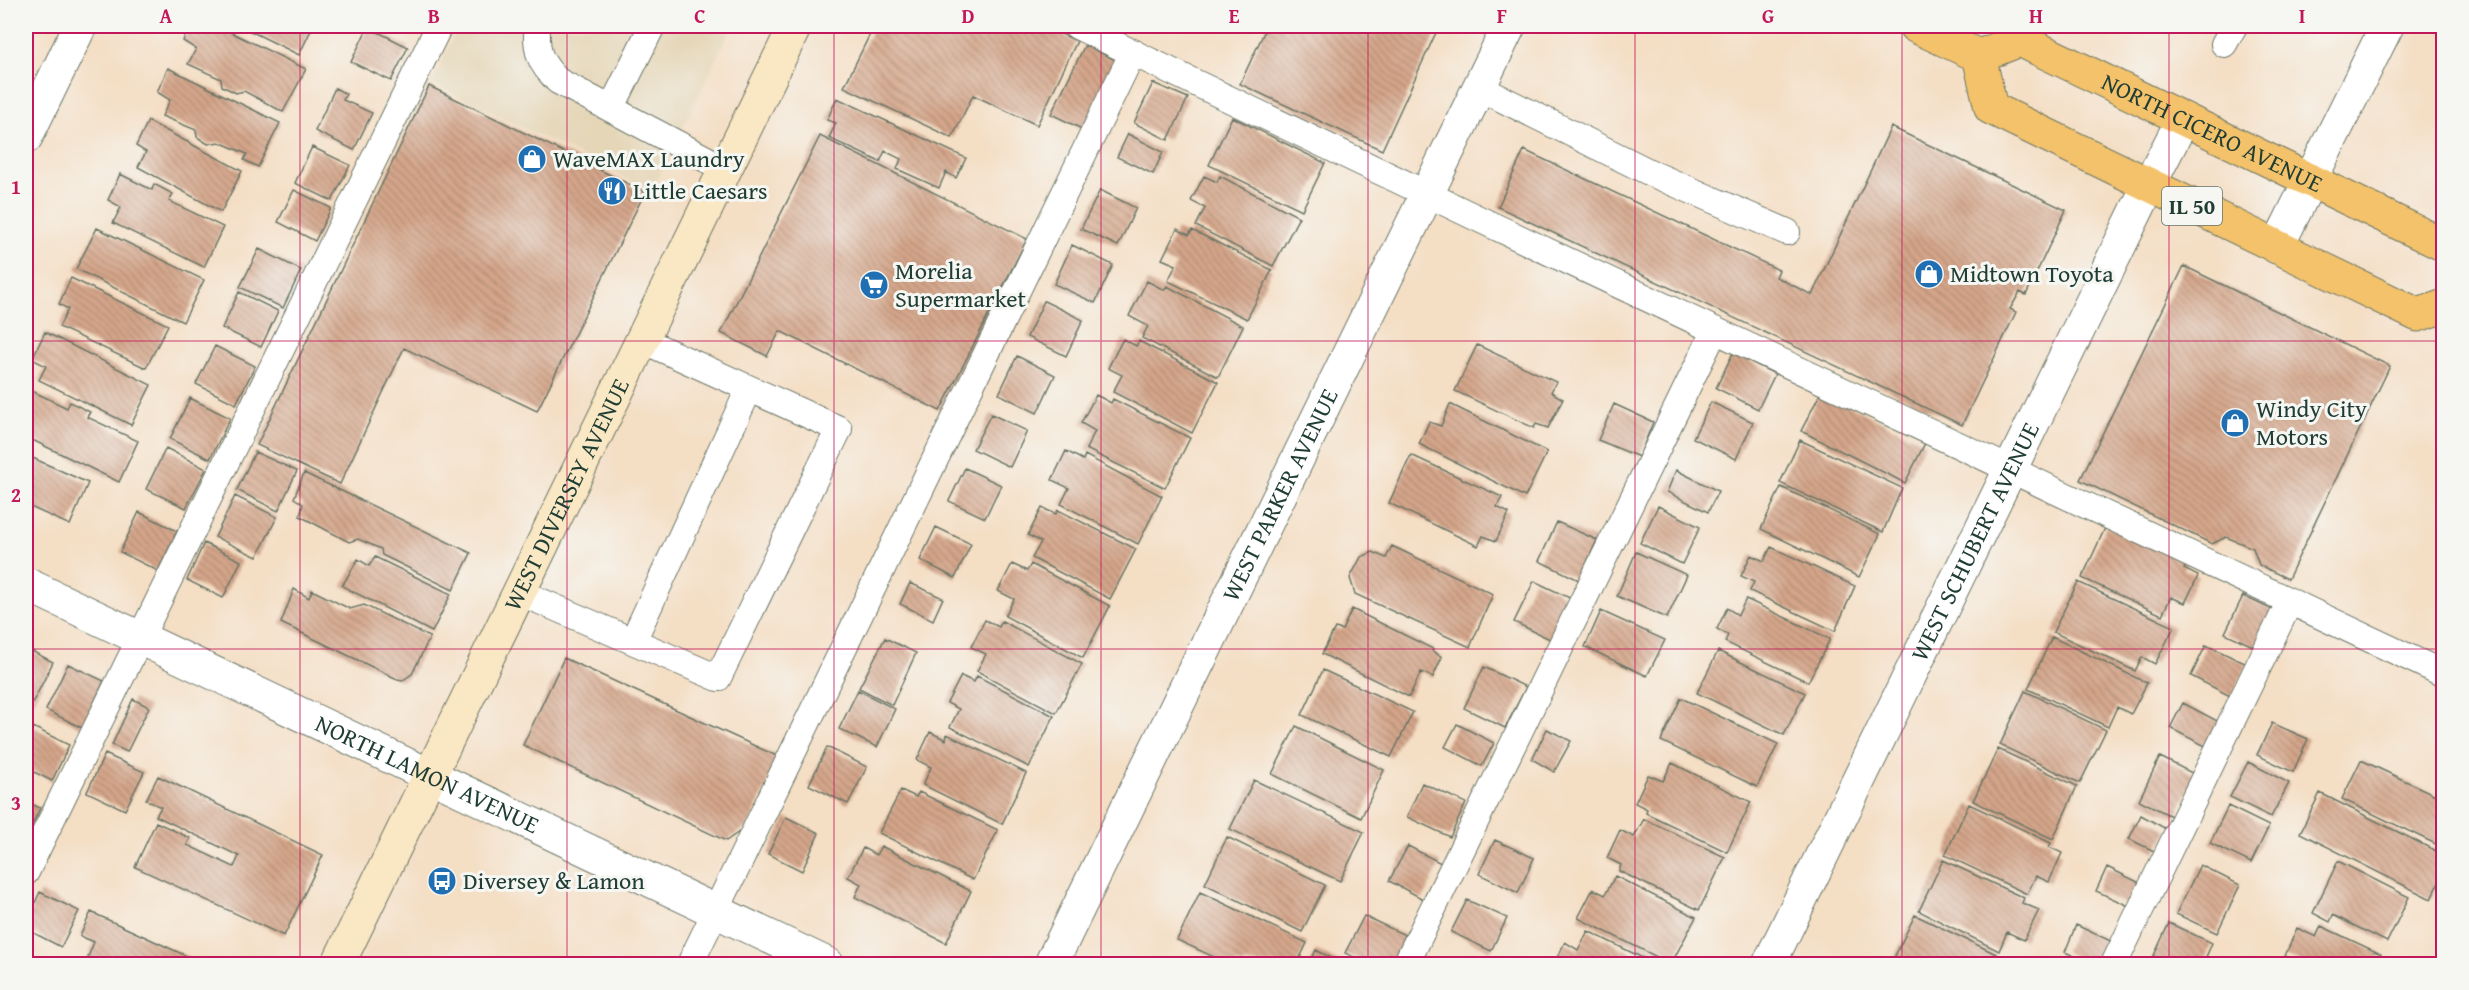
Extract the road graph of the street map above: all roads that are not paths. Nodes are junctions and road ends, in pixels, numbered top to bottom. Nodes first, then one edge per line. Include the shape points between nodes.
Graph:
1 (80, 26) edge
2 (439, 26) edge
3 (537, 26) edge
4 (652, 26) edge
5 (795, 26) edge
6 (1077, 26) edge
7 (1509, 26) edge
8 (1915, 26) edge
9 (2387, 26) edge
10 (1133, 52) junction
11 (1979, 56) junction
12 (1478, 87) junction
13 (610, 109) junction
14 (2183, 119) junction
15 (26, 137) edge
16 (725, 169) junction
17 (2310, 181) junction
18 (2149, 185) junction
19 (1426, 194) junction
20 (1787, 232) dead end
21 (2444, 245) edge
22 (2277, 247) junction
23 (2444, 306) edge
24 (1715, 330) junction
25 (642, 340) junction
26 (749, 389) junction
27 (2010, 470) junction
28 (26, 584) edge
29 (519, 592) junction
30 (2290, 602) junction
31 (140, 638) junction
32 (633, 641) junction
33 (2444, 674) edge
34 (430, 776) junction
35 (26, 872) edge
36 (716, 911) junction
37 (338, 964) edge
38 (690, 964) edge
39 (827, 964) edge
40 (1051, 964) edge
41 (1406, 964) edge
42 (1769, 964) edge
43 (2114, 964) edge

1 - 15 street
2 - 31 lane
3 - 13 lane via 536,47 543,66 558,81
4 - 13 lane
5 - 16 main road, WEST DIVERSEY AVENUE
6 - 10 lane
7 - 12 street, WEST PARKER AVENUE
8 - 11 main road
9 - 17 street
10 - 19 lane
10 - 36 lane
11 - 14 main road, NORTH CICERO AVENUE via 2020,40
11 - 18 main road, IL 50 via 1990,108
12 - 19 street, WEST PARKER AVENUE
12 - 20 lane via 1653,174
13 - 16 lane
14 - 17 main road, NORTH CICERO AVENUE
14 - 18 street, WEST SCHUBERT AVENUE
16 - 25 main road, WEST DIVERSEY AVENUE
17 - 21 main road, NORTH CICERO AVENUE
17 - 22 street
18 - 22 main road, IL 50
18 - 27 street, WEST SCHUBERT AVENUE
19 - 24 lane
19 - 40 street, WEST PARKER AVENUE
22 - 23 main road, IL 50 via 2418,315
24 - 27 lane
24 - 41 lane
25 - 26 lane
25 - 29 main road, WEST DIVERSEY AVENUE
26 - 32 lane
26 - 32 lane via 839,429 718,678
27 - 30 lane
27 - 42 street, WEST SCHUBERT AVENUE
28 - 31 street, NORTH LAMON AVENUE
29 - 32 lane
29 - 34 main road, WEST DIVERSEY AVENUE
30 - 33 lane
30 - 43 lane
31 - 34 street, NORTH LAMON AVENUE
31 - 35 lane
34 - 36 street, NORTH LAMON AVENUE
34 - 37 main road, WEST DIVERSEY AVENUE
36 - 38 lane
36 - 39 street, NORTH LAMON AVENUE

